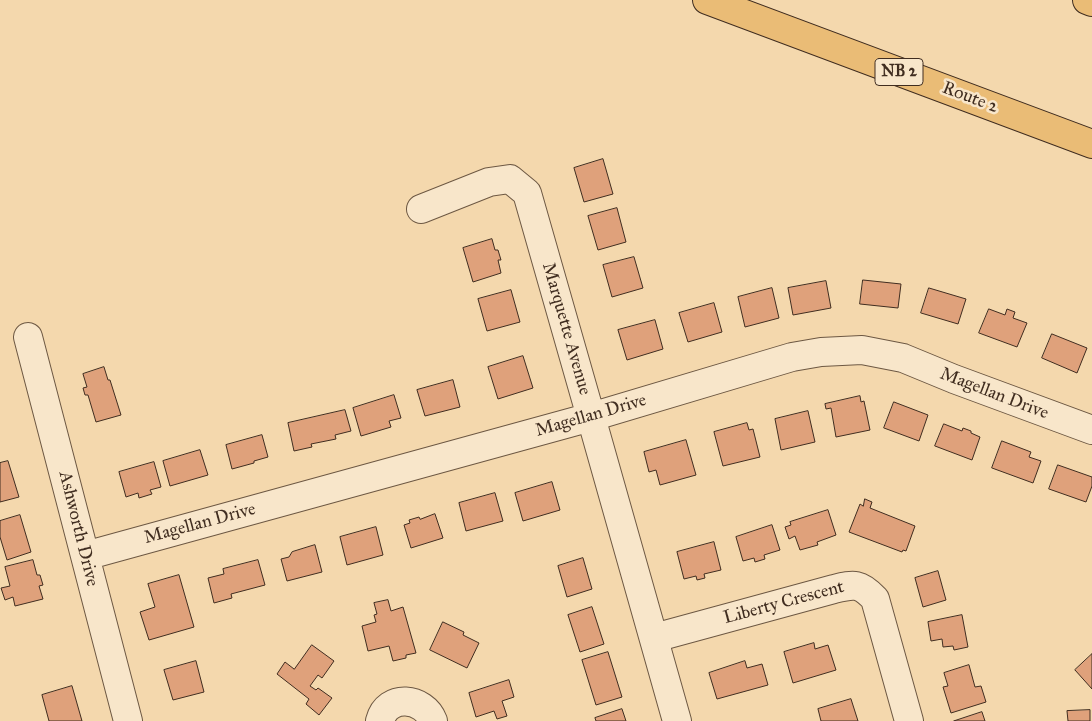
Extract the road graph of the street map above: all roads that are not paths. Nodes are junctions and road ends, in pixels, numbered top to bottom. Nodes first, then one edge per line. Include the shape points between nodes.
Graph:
1 (707, 0) edge
2 (1088, 0) edge
3 (1092, 2) edge
4 (1092, 144) edge
5 (421, 209) dead end
6 (28, 336) dead end
7 (592, 417) junction
8 (1092, 430) edge
9 (85, 556) junction
10 (654, 638) junction
11 (128, 721) edge
12 (380, 721) edge
13 (433, 721) edge
14 (677, 721) edge
15 (909, 721) edge

1 - 4 highway, Route 2 / NB 2
2 - 3 highway
5 - 7 street, Marquette Avenue via 489,182 510,179 527,193
6 - 9 street, Ashworth Drive
7 - 8 street, Magellan Drive via 792,357 862,350 903,358
7 - 9 street, Magellan Drive
7 - 10 street, Marquette Avenue
9 - 11 street, Ashworth Drive
10 - 14 street, Marquette Avenue
10 - 15 street, Liberty Crescent via 851,585 866,589 875,599
12 - 13 street via 394,702 408,701 421,706

